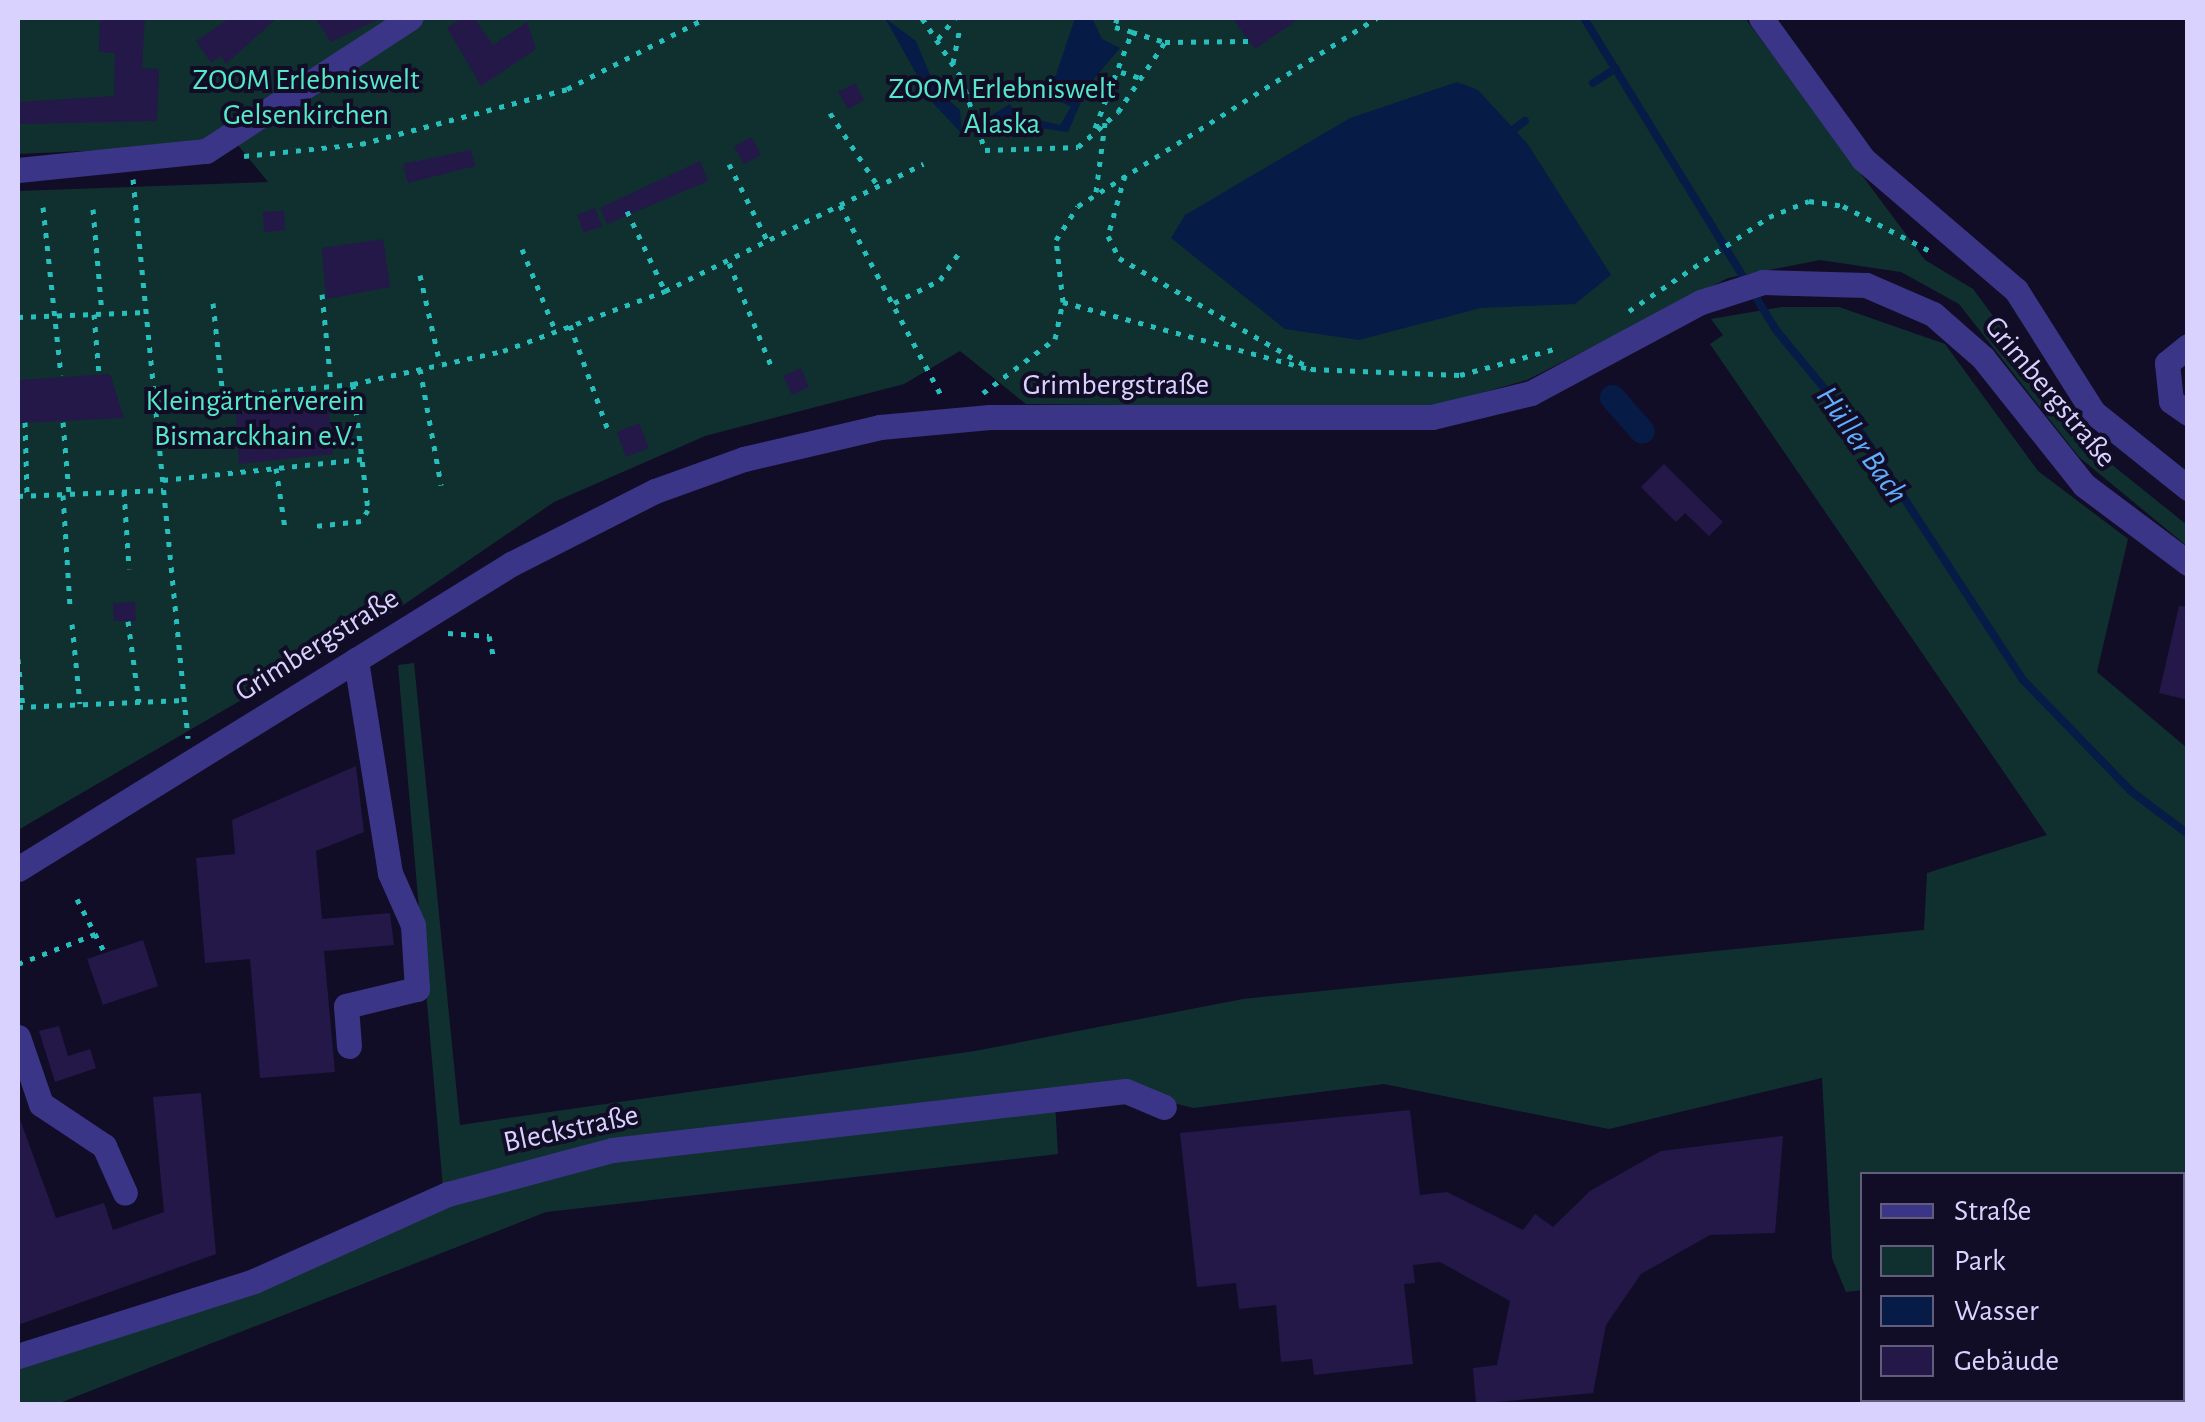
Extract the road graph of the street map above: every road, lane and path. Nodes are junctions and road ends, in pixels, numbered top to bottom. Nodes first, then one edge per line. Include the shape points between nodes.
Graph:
1 (410, 18) edge
2 (706, 18) edge
3 (922, 18) edge
4 (955, 18) edge
5 (1377, 18) edge
6 (1761, 18) edge
7 (1110, 19) edge
8 (960, 28) dead end
9 (1132, 32) junction
10 (938, 39) junction
11 (1249, 41) dead end
12 (1165, 42) junction
13 (953, 64) junction
14 (1121, 72) junction
15 (1141, 78) junction
16 (830, 113) dead end
17 (1105, 123) junction
18 (1095, 128) junction
19 (206, 151) junction
20 (130, 161) junction
21 (729, 164) dead end
22 (923, 164) dead end
23 (18, 170) edge
24 (1125, 175) junction
25 (878, 186) junction
26 (1096, 192) junction
27 (840, 205) junction
28 (43, 207) dead end
29 (93, 208) dead end
30 (627, 211) dead end
31 (1908, 240) dead end
32 (769, 244) junction
33 (522, 249) dead end
34 (960, 252) dead end
35 (729, 263) junction
36 (420, 276) dead end
37 (665, 291) junction
38 (322, 294) dead end
39 (1063, 302) junction
40 (894, 303) junction
41 (213, 304) dead end
42 (147, 312) junction
43 (98, 314) junction
44 (56, 315) junction
45 (18, 316) edge
46 (1610, 322) dead end
47 (570, 325) junction
48 (555, 330) junction
49 (1576, 340) dead end
50 (2188, 346) edge
51 (440, 364) junction
52 (772, 368) dead end
53 (420, 369) junction
54 (1311, 369) junction
55 (1011, 370) dead end
56 (61, 375) dead end
57 (99, 375) dead end
58 (331, 384) junction
59 (353, 384) junction
60 (223, 396) junction
61 (156, 403) junction
62 (2188, 413) edge
63 (938, 421) junction
64 (25, 422) dead end
65 (63, 422) dead end
66 (608, 430) dead end
67 (362, 459) junction
68 (276, 468) junction
69 (163, 480) junction
70 (441, 485) dead end
71 (2188, 488) edge
72 (163, 490) junction
73 (124, 491) junction
74 (66, 494) junction
75 (18, 496) edge
76 (27, 496) junction
77 (314, 526) dead end
78 (286, 528) dead end
79 (2188, 563) edge
80 (129, 569) dead end
81 (70, 607) dead end
82 (128, 621) dead end
83 (72, 624) dead end
84 (442, 632) dead end
85 (494, 656) dead end
86 (18, 658) edge
87 (356, 660) junction
88 (185, 700) junction
89 (140, 702) junction
90 (80, 704) junction
91 (20, 707) edge
92 (191, 763) junction
93 (18, 870) edge
94 (77, 899) dead end
95 (98, 933) junction
96 (105, 953) dead end
97 (18, 964) edge
98 (18, 1037) edge
99 (349, 1046) dead end
100 (1164, 1106) dead end
101 (125, 1193) dead end
102 (18, 1356) edge

1 - 19 street
2 - 19 path via 567,89 361,144 256,157
3 - 10 path
4 - 10 path
5 - 24 path
6 - 71 street, Grimbergstraße via 1862,159 2004,278 2093,412
7 - 9 path
8 - 13 path
9 - 12 path
9 - 14 path
10 - 13 path
11 - 12 path
12 - 15 path
13 - 18 path via 973,134 985,150 1078,147
14 - 15 path
14 - 18 path via 1102,94
15 - 17 path
16 - 25 path
17 - 18 path
17 - 26 path
19 - 20 street
20 - 23 street
20 - 42 path
21 - 32 path
22 - 25 path
24 - 26 path
24 - 54 path via 1108,236 1119,258
25 - 27 path
26 - 39 path via 1063,220 1056,240
27 - 32 path
27 - 40 path
28 - 44 path
29 - 43 path
30 - 37 path
31 - 46 path via 1830,202 1768,218
32 - 35 path
33 - 48 path
34 - 40 path via 940,280
35 - 37 path
35 - 52 path
36 - 51 path
37 - 47 path
38 - 58 path
39 - 54 path
39 - 55 path via 1055,340
40 - 63 path via 938,385
41 - 60 path
42 - 43 path
42 - 61 path
43 - 44 path
43 - 57 path
44 - 45 path
44 - 56 path
47 - 48 path
47 - 66 path
48 - 51 path
49 - 54 path via 1460,376
50 - 62 street via 2168,363 2171,402
51 - 53 path
53 - 59 path
53 - 70 path
58 - 59 path
58 - 60 path
59 - 67 path
60 - 61 path
61 - 69 path
63 - 79 street, Grimbergstraße via 1432,418 1532,392 1701,302 1806,278 1880,288 1948,325 2084,485
63 - 87 street, Grimbergstraße via 820,438 656,491 511,564
64 - 76 path
65 - 74 path
67 - 68 path
67 - 77 path via 362,521
68 - 69 path
68 - 78 path
69 - 72 path via 164,500
72 - 73 path
72 - 88 path
73 - 74 path
73 - 80 path
74 - 76 path
74 - 81 path
75 - 76 path
82 - 89 path
83 - 90 path
84 - 85 path via 489,636
86 - 91 path
87 - 92 street, Grimbergstraße
87 - 99 street via 390,872 413,926 417,989 346,1006
88 - 89 path
88 - 92 path
89 - 90 path
90 - 91 path
92 - 93 street, Grimbergstraße
94 - 95 path
95 - 96 path
95 - 97 path
98 - 101 street via 41,1104 104,1146
100 - 102 street, Bleckstraße via 1126,1091 612,1150 448,1194 254,1281

